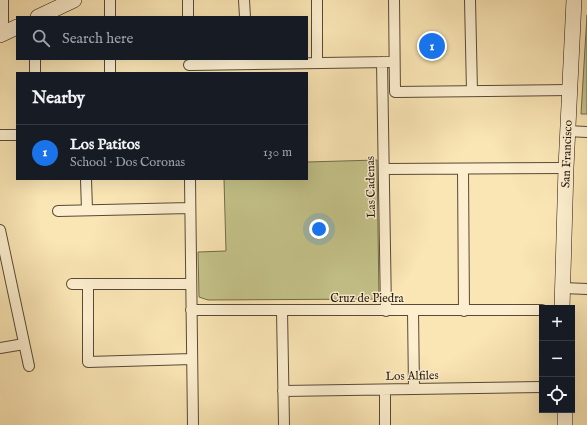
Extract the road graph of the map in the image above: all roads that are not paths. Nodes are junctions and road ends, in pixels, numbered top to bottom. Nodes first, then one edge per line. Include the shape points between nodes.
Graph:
1 (3, 0) edge
2 (74, 0) edge
3 (110, 0) edge
4 (188, 0) edge
5 (244, 0) edge
6 (317, 0) edge
7 (394, 0) edge
8 (470, 0) edge
9 (574, 0) edge
10 (40, 16) edge
11 (110, 16) edge
12 (188, 16) edge
13 (245, 16) edge
14 (16, 28) edge
15 (2, 35) edge
16 (34, 60) edge
17 (110, 60) edge
18 (245, 62) edge
19 (382, 62) junction
20 (394, 62) junction
21 (317, 63) junction
22 (189, 66) edge
23 (34, 72) edge
24 (110, 72) edge
25 (570, 90) junction
26 (472, 91) junction
27 (567, 131) junction
28 (587, 132) edge
29 (0, 135) edge
30 (16, 135) edge
31 (566, 168) junction
32 (384, 169) junction
33 (463, 169) junction
34 (86, 180) edge
35 (190, 180) edge
36 (190, 208) junction
37 (87, 210) junction
38 (58, 211) dead end
39 (0, 230) edge
40 (72, 284) dead end
41 (88, 284) junction
42 (191, 284) junction
43 (563, 288) junction
44 (587, 289) edge
45 (562, 305) edge
46 (191, 310) junction
47 (282, 310) junction
48 (539, 310) edge
49 (386, 311) junction
50 (413, 311) junction
51 (464, 311) junction
52 (24, 344) junction
53 (0, 348) edge
54 (192, 358) junction
55 (29, 366) dead end
56 (539, 387) edge
57 (414, 389) junction
58 (385, 390) junction
59 (283, 391) junction
60 (565, 413) edge
61 (193, 425) edge
62 (284, 425) edge
63 (385, 425) edge
64 (565, 425) edge

1 - 15 street
2 - 10 main road
3 - 11 street
4 - 12 street
5 - 13 street
6 - 21 street
7 - 20 street
8 - 26 street
9 - 25 main road, San Francisco
14 - 15 main road
16 - 23 street
17 - 24 street
18 - 21 street
18 - 22 street
19 - 20 street
19 - 21 street
19 - 32 street, Las Cadenas
20 - 26 street via 395,92
25 - 26 street
25 - 27 main road, San Francisco
27 - 28 street
27 - 31 main road, San Francisco
29 - 30 street
31 - 33 street
31 - 43 main road, San Francisco
32 - 33 street
32 - 49 street, Las Cadenas
33 - 51 street
34 - 37 street
35 - 36 street
36 - 37 street
36 - 42 street
37 - 38 street
39 - 52 street
40 - 41 street
41 - 42 street
41 - 54 street via 88,362
42 - 46 street
43 - 44 street
43 - 45 main road, San Francisco
46 - 47 street, Cruz de Piedra
46 - 54 street
47 - 49 street, Cruz de Piedra
47 - 59 street
48 - 51 street, Cruz de Piedra
49 - 50 street, Cruz de Piedra
50 - 51 street, Cruz de Piedra
50 - 57 street
52 - 53 street
52 - 55 street
54 - 61 street
56 - 57 street, Los Alfiles
57 - 58 street, Los Alfiles
58 - 59 street, Los Alfiles
58 - 63 street
59 - 62 street
60 - 64 main road

